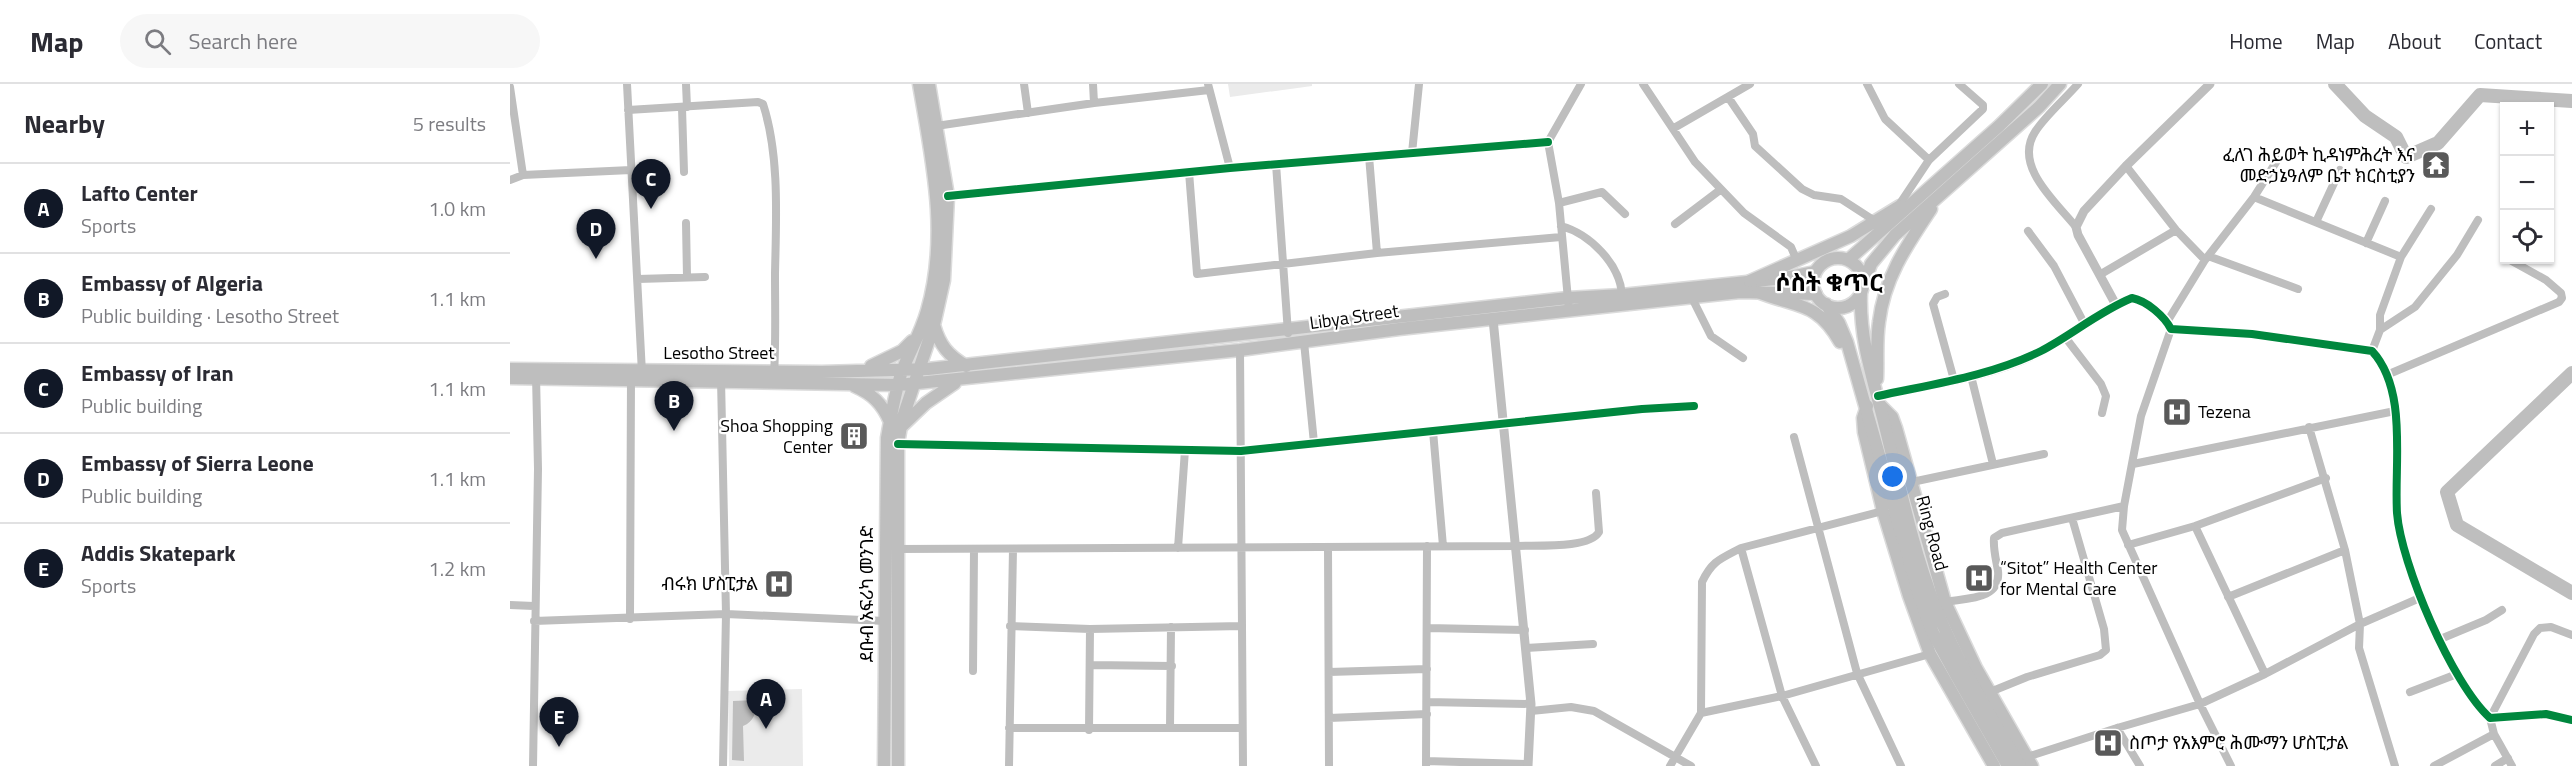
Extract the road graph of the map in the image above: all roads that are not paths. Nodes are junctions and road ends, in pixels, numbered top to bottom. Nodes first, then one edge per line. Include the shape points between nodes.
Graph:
1 (627, 84) edge
2 (686, 84) edge
3 (919, 84) edge
4 (929, 84) edge
5 (1024, 84) edge
6 (1093, 84) edge
7 (1419, 84) edge
8 (1581, 84) edge
9 (1643, 84) edge
10 (1750, 84) edge
11 (1867, 84) edge
12 (1959, 84) edge
13 (2042, 84) edge
14 (2060, 84) edge
15 (2078, 84) edge
16 (2210, 84) edge
17 (510, 87) edge
18 (1209, 87) edge
19 (1728, 97) junction
20 (1094, 103) junction
21 (685, 107) junction
22 (628, 110) junction
23 (1028, 113) junction
24 (936, 126) junction
25 (1674, 128) junction
26 (1548, 142) junction
27 (1412, 153) junction
28 (1369, 156) junction
29 (2278, 159) dead end
30 (1929, 160) junction
31 (1276, 164) junction
32 (2126, 165) junction
33 (1230, 168) junction
34 (631, 170) junction
35 (2340, 170) dead end
36 (684, 172) dead end
37 (1189, 172) junction
38 (523, 175) junction
39 (510, 180) edge
40 (1720, 190) junction
41 (1919, 195) junction
42 (1940, 195) junction
43 (948, 196) junction
44 (2254, 197) junction
45 (2385, 201) dead end
46 (1559, 203) junction
47 (1897, 208) junction
48 (2431, 210) dead end
49 (1624, 214) dead end
50 (2478, 220) dead end
51 (1875, 221) junction
52 (2316, 222) junction
53 (686, 223) dead end
54 (1675, 224) dead end
55 (1560, 226) junction
56 (2076, 227) junction
57 (2176, 230) junction
58 (2028, 231) dead end
59 (1561, 237) junction
60 (2366, 243) junction
61 (1377, 253) junction
62 (2401, 257) junction
63 (2207, 258) junction
64 (1848, 260) junction
65 (1797, 261) junction
66 (1283, 263) junction
67 (2517, 264) edge
68 (1815, 273) junction
69 (2101, 274) junction
70 (687, 277) junction
71 (705, 277) dead end
72 (638, 279) junction
73 (1750, 282) junction
74 (2298, 289) dead end
75 (1862, 290) junction
76 (1758, 292) junction
77 (1816, 294) junction
78 (1945, 294) dead end
79 (1622, 295) junction
80 (1692, 298) junction
81 (1568, 304) junction
82 (1826, 304) junction
83 (2116, 304) junction
84 (1493, 319) junction
85 (2084, 323) junction
86 (934, 325) junction
87 (2169, 326) junction
88 (1288, 330) junction
89 (2380, 330) junction
90 (917, 336) junction
91 (2065, 337) junction
92 (1304, 342) junction
93 (1289, 344) junction
94 (1240, 350) junction
95 (2372, 351) junction
96 (1743, 358) dead end
97 (966, 366) junction
98 (1855, 367) junction
99 (510, 369) edge
100 (903, 369) junction
101 (923, 369) junction
102 (860, 370) junction
103 (2389, 374) junction
104 (536, 375) junction
105 (637, 375) junction
106 (721, 376) junction
107 (1971, 376) junction
108 (773, 377) junction
109 (510, 378) edge
110 (1954, 380) junction
111 (959, 381) junction
112 (846, 383) junction
113 (914, 384) junction
114 (898, 385) junction
115 (1878, 397) junction
116 (1694, 406) dead end
117 (1867, 406) junction
118 (2395, 411) junction
119 (2102, 413) dead end
120 (1502, 424) junction
121 (895, 425) junction
122 (2309, 427) junction
123 (1433, 431) junction
124 (1794, 437) dead end
125 (1314, 443) junction
126 (898, 444) junction
127 (1185, 450) junction
128 (1241, 451) junction
129 (2044, 454) dead end
130 (1993, 464) junction
131 (2133, 464) junction
132 (2326, 478) junction
133 (1912, 482) junction
134 (1596, 493) dead end
135 (2124, 506) junction
136 (1883, 511) junction
137 (2072, 518) junction
138 (2195, 526) junction
139 (1817, 529) junction
140 (2128, 545) junction
141 (1427, 546) junction
142 (1443, 546) junction
143 (1517, 546) junction
144 (1241, 547) junction
145 (1328, 547) junction
146 (1178, 548) junction
147 (1740, 548) junction
148 (891, 549) junction
149 (974, 549) junction
150 (1012, 549) junction
151 (2345, 550) junction
152 (2228, 597) junction
153 (2422, 597) junction
154 (1945, 602) junction
155 (510, 605) edge
156 (534, 606) junction
157 (2502, 610) dead end
158 (726, 614) junction
159 (630, 619) junction
160 (534, 621) junction
161 (885, 621) junction
162 (2360, 624) junction
163 (1010, 626) junction
164 (1242, 626) junction
165 (1171, 627) junction
166 (1090, 628) junction
167 (1427, 628) junction
168 (1525, 630) junction
169 (2572, 635) edge
170 (2438, 640) junction
171 (1593, 644) dead end
172 (1526, 648) junction
173 (1930, 654) junction
174 (1090, 664) junction
175 (1172, 666) junction
176 (1427, 669) junction
177 (973, 671) dead end
178 (1329, 672) junction
179 (1857, 673) junction
180 (2265, 674) junction
181 (2457, 674) junction
182 (1990, 692) junction
183 (2410, 692) dead end
184 (1782, 696) junction
185 (1427, 702) junction
186 (2200, 704) junction
187 (1531, 707) junction
188 (1701, 713) junction
189 (1427, 714) junction
190 (1329, 718) junction
191 (2490, 718) junction
192 (2572, 720) edge
193 (1009, 728) junction
194 (1170, 728) junction
195 (1242, 728) junction
196 (2117, 728) junction
197 (1089, 730) junction
198 (2494, 734) junction
199 (1674, 758) junction
200 (2510, 762) edge
201 (2026, 763) edge
202 (1426, 764) edge
203 (1528, 765) edge
204 (533, 766) edge
205 (723, 766) edge
206 (884, 766) edge
207 (898, 766) edge
208 (1009, 766) edge
209 (1243, 766) edge
210 (1329, 766) edge
211 (1670, 766) edge
212 (1691, 766) edge
213 (1816, 766) edge
214 (1901, 766) edge
215 (1994, 766) edge
216 (2008, 766) edge
217 (2140, 766) edge
218 (2231, 766) edge
219 (2395, 766) edge
220 (2434, 766) edge
221 (2495, 766) edge

1 - 22 street
2 - 21 street
3 - 90 main road via 938,199 938,232 934,278
4 - 24 main road
5 - 23 street
6 - 20 street
7 - 27 street
8 - 26 street
9 - 25 street
10 - 19 street
11 - 30 street via 1885,119
12 - 30 street via 1983,105 1983,110
13 - 41 main road
14 - 42 main road, Ring Road
15 - 56 street via 2035,132 2029,154 2036,177
16 - 32 street
17 - 38 street
18 - 20 street
18 - 33 street
19 - 25 street
19 - 51 street via 1753,134 1755,146 1802,189 1841,199
20 - 23 street
21 - 22 street
21 - 36 street
21 - 108 street via 758,102 768,120 776,222
22 - 34 street
23 - 24 street
24 - 43 main road
25 - 40 street via 1695,162
26 - 27 street
26 - 46 street
27 - 28 street
28 - 31 street
28 - 61 street
29 - 44 street
30 - 47 street
31 - 33 street
31 - 66 street
32 - 56 street via 2084,211
32 - 57 street
33 - 37 street
34 - 38 street
34 - 72 street
35 - 52 street
37 - 43 street
37 - 66 street via 1197,274
38 - 39 street
40 - 54 street
40 - 65 street via 1785,242
41 - 47 main road
41 - 64 main road
42 - 75 main road, Ring Road via 1880,251
42 - 115 main road via 1890,276 1879,322
43 - 86 main road via 944,280
44 - 52 street
44 - 63 street
45 - 60 street
46 - 49 street via 1602,192
46 - 55 street
47 - 51 main road
48 - 62 street
50 - 89 street via 2457,255 2415,307
51 - 65 main road
52 - 60 street
53 - 70 street
55 - 59 street
55 - 79 street via 1573,230 1603,254 1621,281
56 - 69 street
57 - 63 street
57 - 69 street
58 - 85 street via 2054,266
59 - 61 street
59 - 81 street
60 - 62 street
61 - 66 street
62 - 89 street via 2380,315
63 - 74 street
63 - 87 street
64 - 68 main road via 1833,258
64 - 75 main road via 1858,268
65 - 73 main road
66 - 88 street
67 - 103 street via 2561,293 2559,303
68 - 73 main road, Libya Street
68 - 77 main road
69 - 83 street
70 - 71 street
70 - 72 street
72 - 105 street
73 - 79 main road, Libya Street
75 - 82 main road via 1846,307
75 - 115 main road, Ring Road via 1861,326
76 - 77 main road, Libya Street
76 - 80 main road, Libya Street
76 - 98 main road via 1797,303 1823,316
77 - 82 main road
78 - 110 street via 1933,304
79 - 81 main road, Libya Street
80 - 81 main road, Libya Street
80 - 96 street via 1711,336
81 - 84 main road, Libya Street
81 - 88 main road, Libya Street
82 - 98 main road, Ring Road via 1839,323
83 - 85 street
83 - 87 street via 2132,298 2139,300
84 - 92 main road, Libya Street
84 - 120 street
85 - 91 street
86 - 97 main road via 948,355
86 - 101 main road
87 - 95 street
87 - 131 street via 2141,416
88 - 93 street
88 - 97 main road, Libya Street
89 - 95 street
90 - 100 main road
90 - 102 main road via 902,351
91 - 107 street via 2042,351
91 - 119 street via 2101,384 2106,396
92 - 93 main road, Libya Street
92 - 125 street
93 - 94 main road, Libya Street
94 - 111 main road, Libya Street
94 - 128 street
95 - 103 street
97 - 101 main road, Libya Street
98 - 117 main road, Ring Road
99 - 104 main road, Lesotho Street
100 - 101 main road, Lesotho Street
100 - 102 main road, Lesotho Street
100 - 114 main road
101 - 113 main road
102 - 108 main road, Lesotho Street
103 - 118 street
104 - 105 main road, Lesotho Street
104 - 109 main road, Lesotho Street
104 - 156 street
105 - 106 main road, Lesotho Street
105 - 159 street
106 - 108 main road, Lesotho Street
106 - 158 street
107 - 110 street
107 - 130 street
108 - 112 main road, Lesotho Street
110 - 115 street
111 - 113 main road, Libya Street
111 - 121 main road
112 - 114 main road, Lesotho Street
112 - 121 main road via 878,400
113 - 114 main road, Libya Street
113 - 121 main road
114 - 121 main road
115 - 133 main road via 1892,417
115 - 201 main road, Ring Road via 1935,606 1980,699
116 - 120 street
117 - 136 main road via 1864,432
117 - 216 main road, Ring Road via 1920,599 1956,675
118 - 122 street
118 - 153 street via 2397,515
120 - 123 street
120 - 143 street
121 - 126 main road, ደቡብ አፍሪካ መንገድ
121 - 148 main road, ደቡብ አፍሪካ መንገድ via 886,460
122 - 131 street
122 - 132 street
123 - 125 street
123 - 142 street
124 - 139 street
125 - 128 street
126 - 127 street
126 - 148 main road, ደቡብ አፍሪካ መንገድ
127 - 128 street
127 - 146 street
128 - 144 street
129 - 130 street
130 - 133 street
131 - 135 street
132 - 138 street
132 - 151 street
133 - 154 main road
134 - 143 street via 1599,532 1590,541
135 - 137 street
135 - 140 street via 2122,530
136 - 139 street
136 - 173 main road
137 - 154 street via 1994,538 1998,573 1994,590
137 - 182 street via 2104,629 2106,650
138 - 140 street
138 - 152 street
139 - 147 street
139 - 179 street
140 - 186 street
141 - 142 street
141 - 145 street
141 - 167 street
142 - 143 street
143 - 168 street
144 - 145 street
144 - 146 street
144 - 164 street
145 - 178 street
146 - 150 street
147 - 184 street
147 - 188 street via 1719,558 1702,582
148 - 149 street
148 - 161 main road, ደቡብ አፍሪካ መንገድ
148 - 207 main road, ደቡብ አፍሪካ መንገድ
149 - 150 street
149 - 177 street
150 - 163 street
151 - 152 street
151 - 162 street
152 - 180 street
153 - 162 street
153 - 170 street
154 - 182 main road
155 - 156 street
156 - 160 street
157 - 170 street
158 - 159 street
158 - 161 street
158 - 205 street
159 - 160 street
160 - 204 street
161 - 206 main road, ደቡብ አፍሪካ መንገድ
162 - 180 street
162 - 219 street via 2359,648
163 - 166 street
163 - 193 street
164 - 165 street
164 - 195 street
165 - 166 street
165 - 175 street
166 - 174 street
167 - 168 street
167 - 176 street
168 - 172 street
169 - 191 street via 2551,627 2540,628 2534,634
170 - 181 street
171 - 172 street
172 - 187 street
173 - 179 street
173 - 215 main road
174 - 175 street
174 - 197 street
175 - 194 street
176 - 178 street
176 - 185 street
178 - 190 street
179 - 184 street
179 - 214 street
180 - 186 street
181 - 183 street
181 - 191 street
182 - 201 main road
184 - 188 street
184 - 213 street
185 - 187 street
185 - 189 street
186 - 196 street
186 - 218 street
187 - 199 street via 1594,711
187 - 203 street
188 - 199 street
189 - 190 street
189 - 202 street
190 - 210 street
191 - 192 street via 2546,714
191 - 198 street
193 - 197 street
193 - 208 street
194 - 195 street
194 - 197 street
195 - 209 street
196 - 201 street
196 - 217 street
198 - 200 street
198 - 220 street
199 - 211 street
199 - 212 street
200 - 221 street
202 - 203 street

